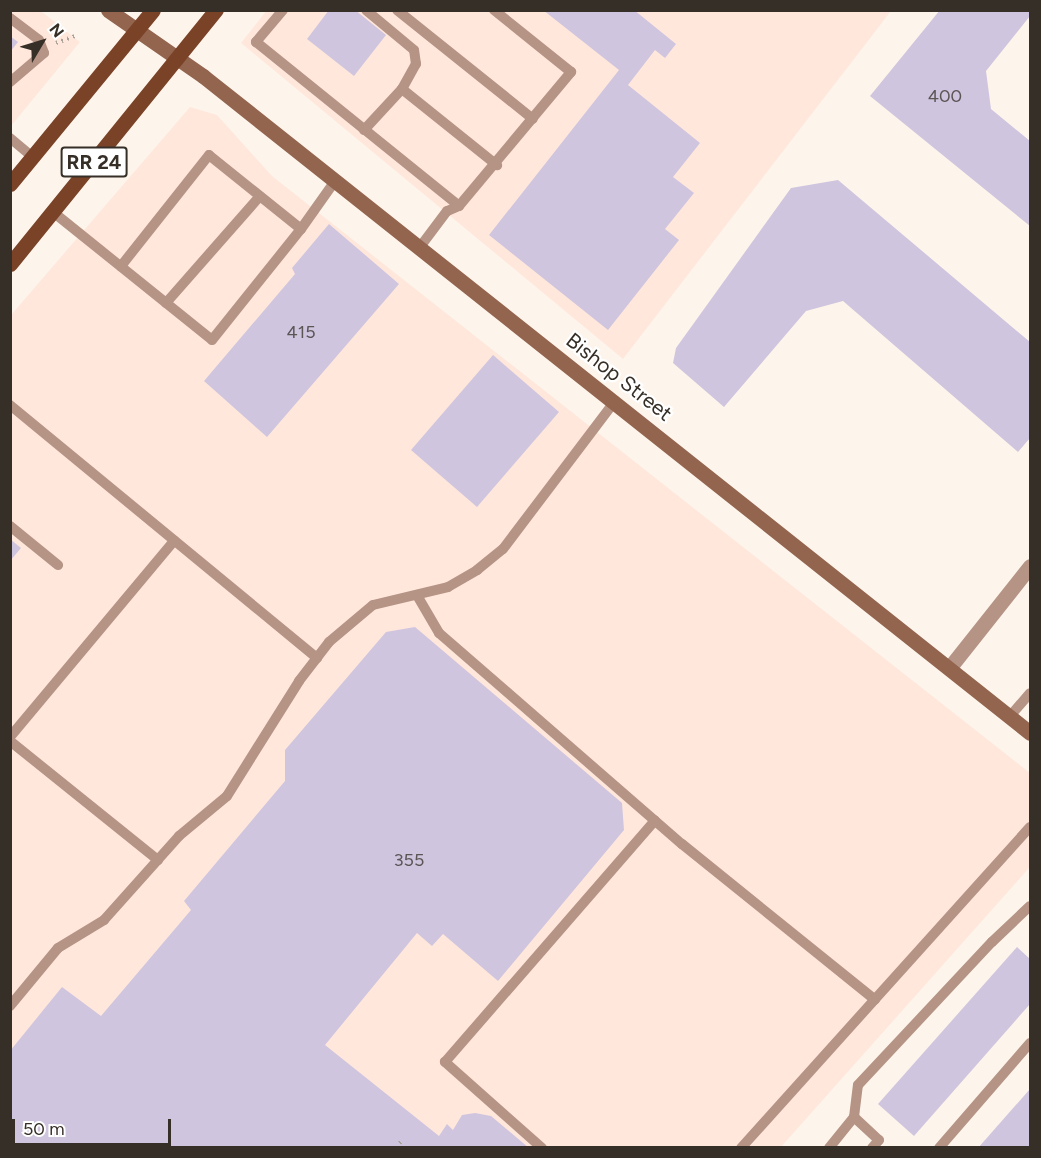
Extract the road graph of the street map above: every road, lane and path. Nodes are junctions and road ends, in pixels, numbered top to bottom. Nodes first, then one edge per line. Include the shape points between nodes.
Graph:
1 (108, 10) edge
2 (153, 10) edge
3 (216, 10) edge
4 (283, 10) edge
5 (366, 10) edge
6 (397, 10) edge
7 (494, 10) edge
8 (10, 18) edge
9 (136, 31) junction
10 (78, 35) dead end
11 (42, 47) junction
12 (177, 59) junction
13 (10, 82) edge
14 (402, 89) junction
15 (533, 119) junction
16 (364, 130) junction
17 (10, 138) edge
18 (33, 157) junction
19 (497, 165) junction
20 (335, 181) junction
21 (10, 184) edge
22 (260, 196) junction
23 (459, 206) junction
24 (53, 212) junction
25 (301, 229) junction
26 (420, 247) junction
27 (10, 264) edge
28 (121, 266) junction
29 (166, 303) junction
30 (615, 401) junction
31 (10, 405) edge
32 (10, 526) edge
33 (174, 541) junction
34 (58, 565) dead end
35 (1030, 566) edge
36 (418, 597) junction
37 (317, 658) junction
38 (950, 667) junction
39 (1030, 693) edge
40 (1011, 715) junction
41 (1030, 733) edge
42 (10, 739) edge
43 (655, 820) junction
44 (1030, 827) edge
45 (158, 860) junction
46 (1028, 914) edge
47 (875, 1000) junction
48 (10, 1006) edge
49 (1030, 1043) edge
50 (854, 1118) junction
51 (402, 1140) dead end
52 (396, 1148) edge
53 (542, 1148) edge
54 (741, 1148) edge
55 (830, 1148) edge
56 (872, 1148) edge
57 (939, 1148) edge

1 - 9 main road, Bishop Street
2 - 9 main road, RR 24
3 - 12 main road, RR 24
4 - 16 lane via 256,42
5 - 14 lane via 414,50 416,64
6 - 15 lane
7 - 15 lane via 571,72
8 - 11 lane via 39,40
9 - 12 main road, Bishop Street
9 - 18 main road, RR 24
10 - 11 path
11 - 13 lane via 44,53 36,63
12 - 20 main road, Bishop Street
12 - 24 main road, RR 24
14 - 16 lane
14 - 19 lane
15 - 19 lane
16 - 23 lane
17 - 18 lane
18 - 21 main road, RR 24
19 - 23 lane
20 - 25 lane
20 - 26 main road, Bishop Street
22 - 25 lane
22 - 28 lane via 209,155
22 - 29 lane
23 - 26 lane via 447,211
24 - 27 main road, RR 24
24 - 28 lane
25 - 29 lane via 212,339
26 - 30 main road, Bishop Street
28 - 29 lane
30 - 36 lane via 502,549 448,587
30 - 38 main road, Bishop Street
31 - 33 lane
32 - 34 lane
33 - 37 lane
33 - 42 lane
35 - 38 street
36 - 37 lane via 373,604 328,642
36 - 43 lane via 439,633
37 - 45 lane via 227,796 179,836
38 - 40 main road, Bishop Street
39 - 40 lane
40 - 41 main road, Bishop Street
42 - 45 lane
43 - 47 lane
43 - 53 lane via 445,1062
44 - 47 lane
45 - 48 lane via 104,920 58,948
46 - 50 lane via 992,942 858,1085
47 - 54 lane
49 - 57 lane
50 - 55 lane
50 - 56 lane via 879,1140
51 - 52 path

